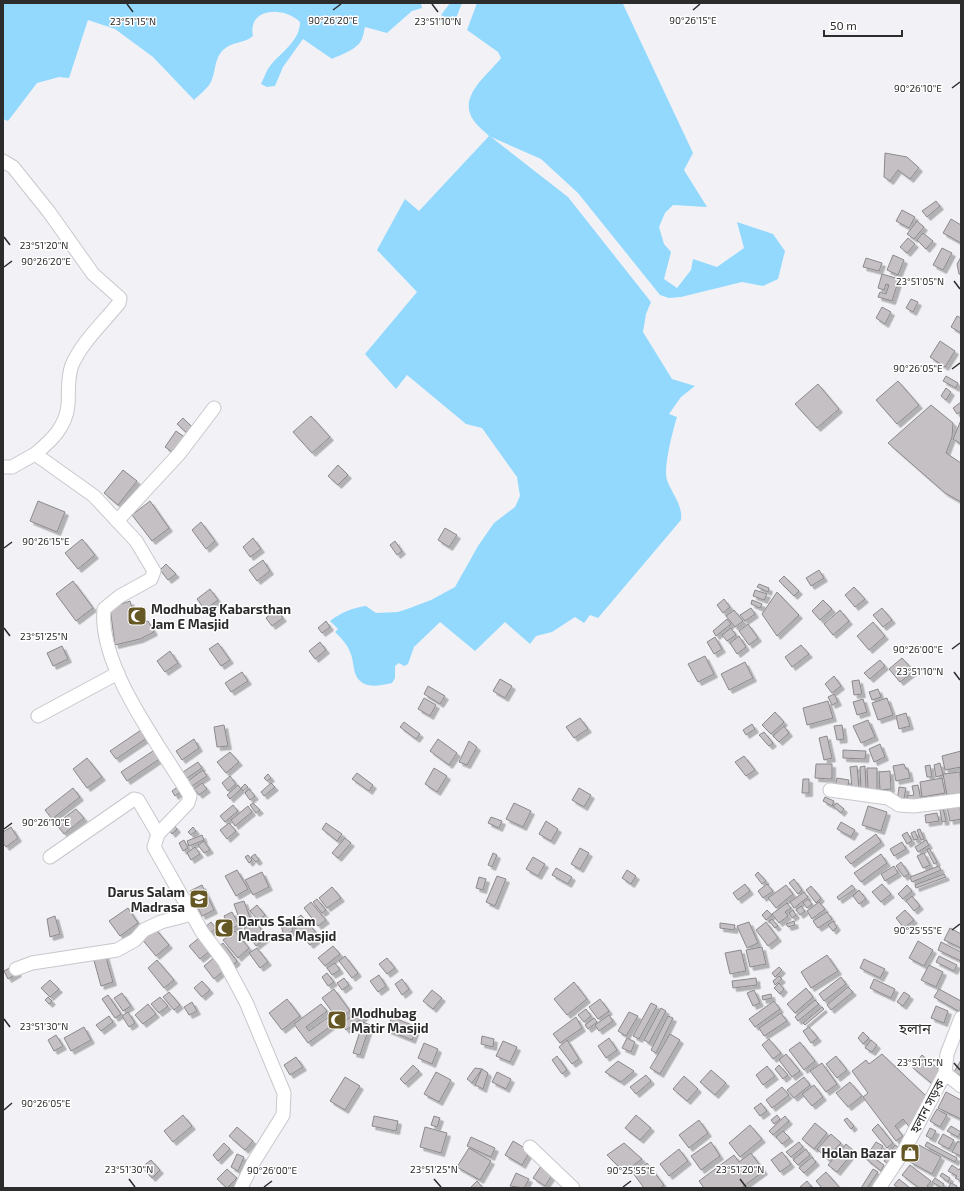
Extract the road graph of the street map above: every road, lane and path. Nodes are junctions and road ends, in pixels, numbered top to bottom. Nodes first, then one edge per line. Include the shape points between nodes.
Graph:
1 (3, 161) edge
2 (214, 408) dead end
3 (35, 454) junction
4 (3, 467) edge
5 (117, 521) junction
6 (118, 673) junction
7 (38, 716) dead end
8 (830, 790) dead end
9 (961, 800) edge
10 (158, 834) junction
11 (50, 858) dead end
12 (192, 914) junction
13 (16, 969) dead end
14 (961, 1018) edge
15 (945, 1073) junction
16 (961, 1086) edge
17 (530, 1147) dead end
18 (241, 1188) edge
19 (573, 1188) edge
20 (879, 1188) edge

1 - 3 street via 13,167 94,274 120,298 72,364 68,377 65,420 48,443
2 - 5 street via 179,454
3 - 4 street via 12,467
3 - 5 street via 94,496
5 - 6 street via 136,541 154,571 151,579 120,596 104,609 104,636
6 - 7 street
6 - 10 street via 139,715 190,796 188,803
8 - 9 street via 888,798 898,805 914,806
10 - 11 street via 138,800 134,800
10 - 12 street via 154,847
12 - 13 street via 155,924 117,950 32,963
12 - 18 street via 224,961 246,1002 284,1093 283,1115 253,1163
14 - 15 street, হলান সড়ক via 947,1054
15 - 16 street
15 - 20 street, হলান সড়ক via 905,1149
17 - 19 street

